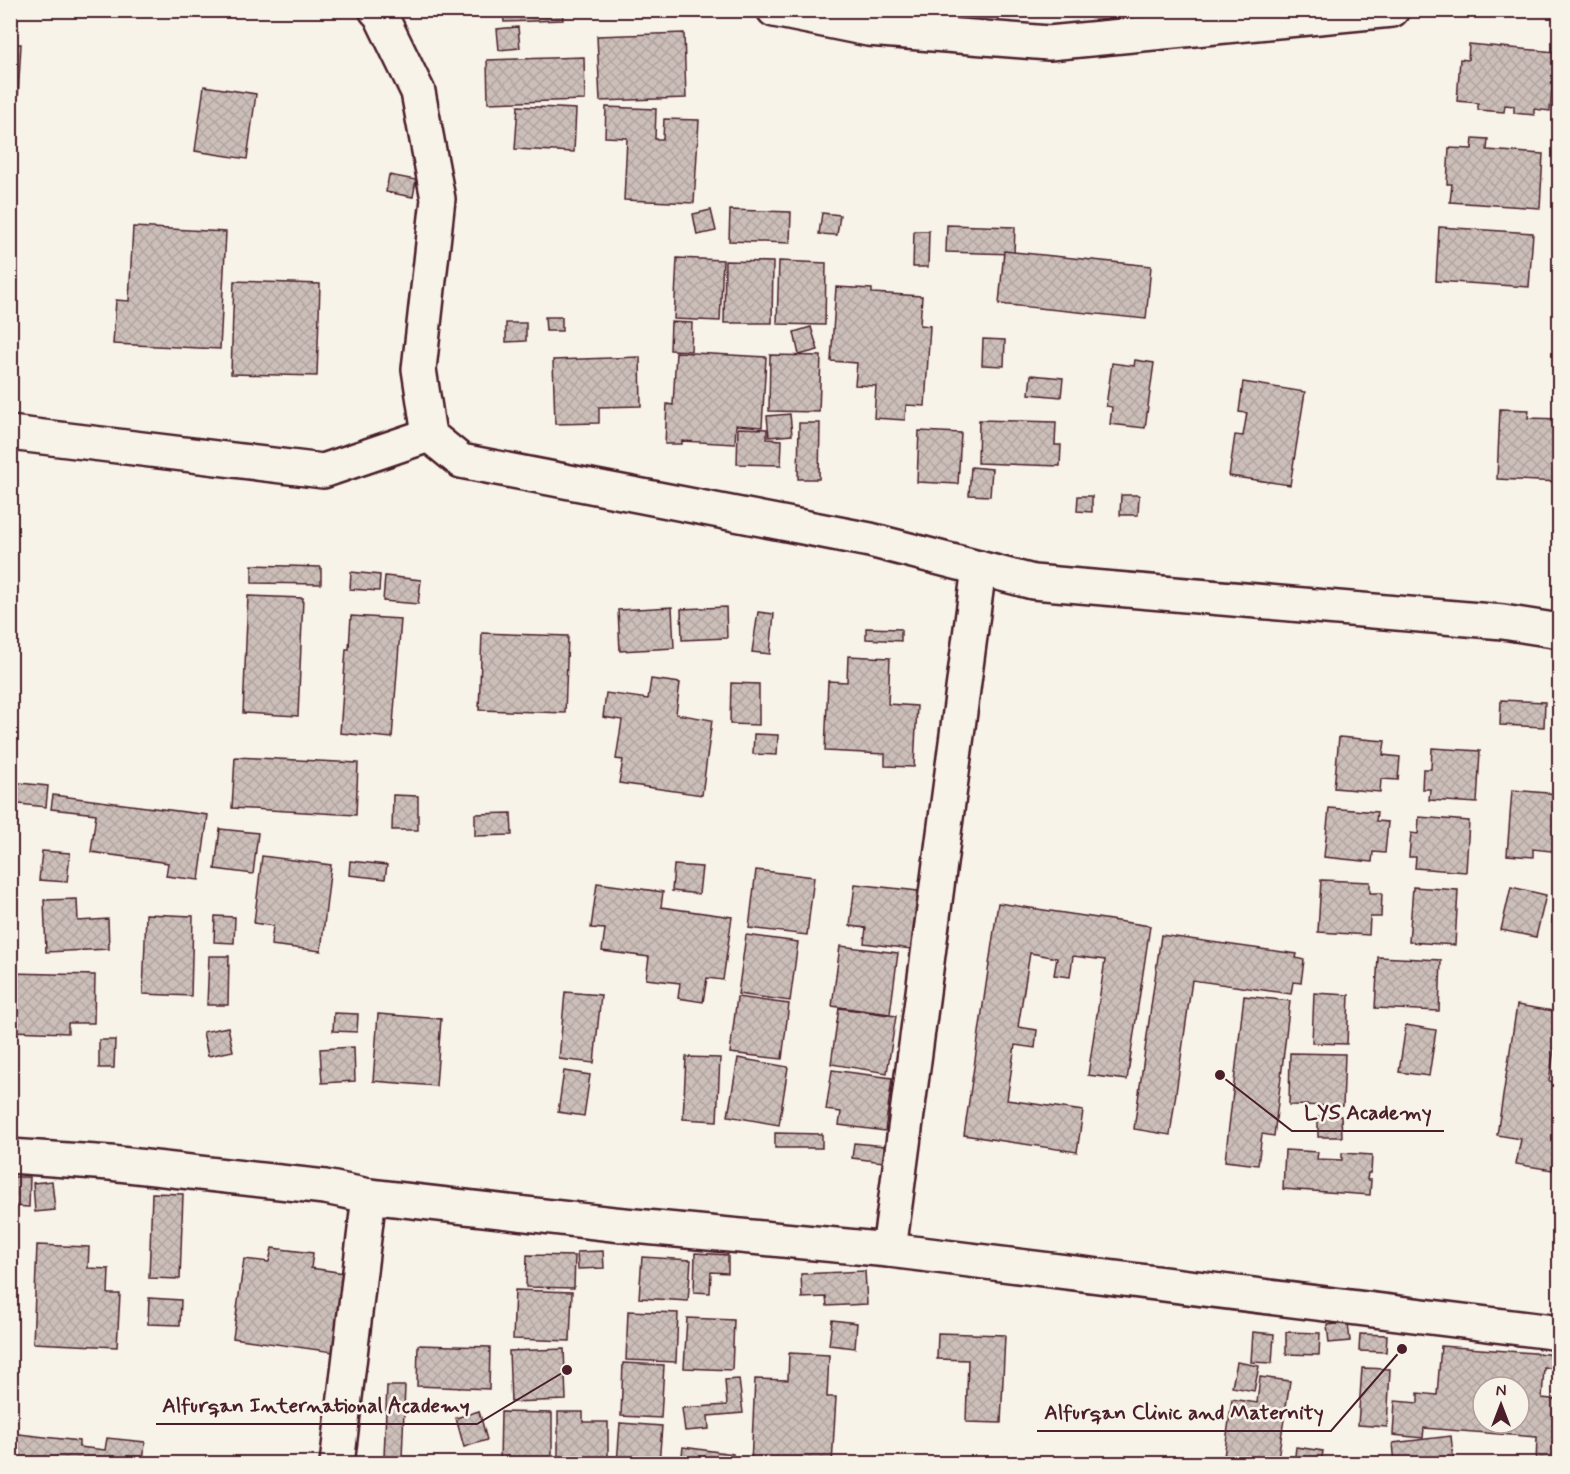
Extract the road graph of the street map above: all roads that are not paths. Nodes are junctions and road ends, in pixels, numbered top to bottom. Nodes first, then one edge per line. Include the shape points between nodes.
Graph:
1 (376, 10) edge
2 (774, 10) edge
3 (1392, 10) edge
4 (10, 433) edge
5 (429, 435) junction
6 (980, 568) junction
7 (1560, 632) edge
8 (10, 1156) edge
9 (369, 1196) junction
10 (890, 1251) junction
11 (1560, 1333) edge
12 (338, 1464) edge

1 - 5 street via 418,92 438,199 419,369
2 - 3 street via 868,29 1049,43
4 - 5 street via 323,471
5 - 6 street via 461,461 870,540
6 - 7 street via 1033,582 1503,622
6 - 10 street
8 - 9 street via 246,1178
9 - 10 street
9 - 12 street
10 - 11 street

